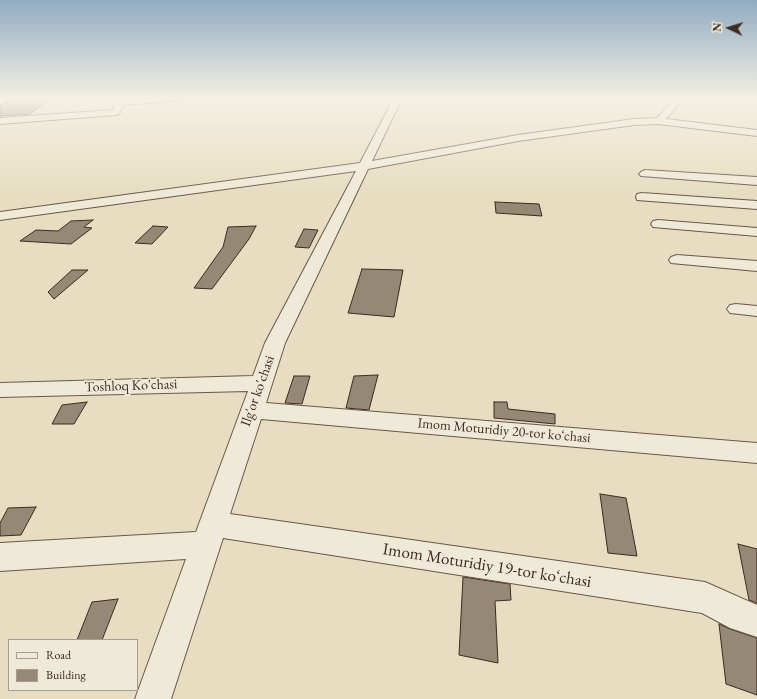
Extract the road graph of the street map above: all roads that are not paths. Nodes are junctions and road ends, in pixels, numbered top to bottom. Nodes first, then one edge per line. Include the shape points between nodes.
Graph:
1 (382, 131) edge
2 (572, 131) edge
3 (737, 131) edge
4 (757, 133) edge
5 (364, 166) junction
6 (645, 174) dead end
7 (757, 181) edge
8 (642, 197) dead end
9 (757, 205) edge
10 (0, 216) edge
11 (658, 224) dead end
12 (757, 232) edge
13 (677, 260) dead end
14 (757, 266) edge
15 (736, 308) dead end
16 (757, 311) edge
17 (261, 383) junction
18 (0, 390) edge
19 (252, 410) junction
20 (757, 453) edge
21 (209, 535) junction
22 (0, 557) edge
23 (757, 621) edge
24 (153, 699) edge

1 - 5 street, Ilg'or ko'chasi
2 - 5 street
3 - 4 street
5 - 10 street
5 - 17 street, Ilg'or ko'chasi via 275,343
6 - 7 street
8 - 9 street
11 - 12 street
13 - 14 street
15 - 16 street
17 - 18 street, Toshloq Ko'chasi
17 - 19 street, Ilg'or ko'chasi
19 - 20 street, Imom Moturidiy 20-tor koʻchasi
19 - 21 street, Ilg'or ko'chasi
21 - 22 street, Imom Moturidiy 19-tor koʻchasi
21 - 23 street, Imom Moturidiy 19-tor koʻchasi via 705,598
21 - 24 street, Ilg'or ko'chasi

